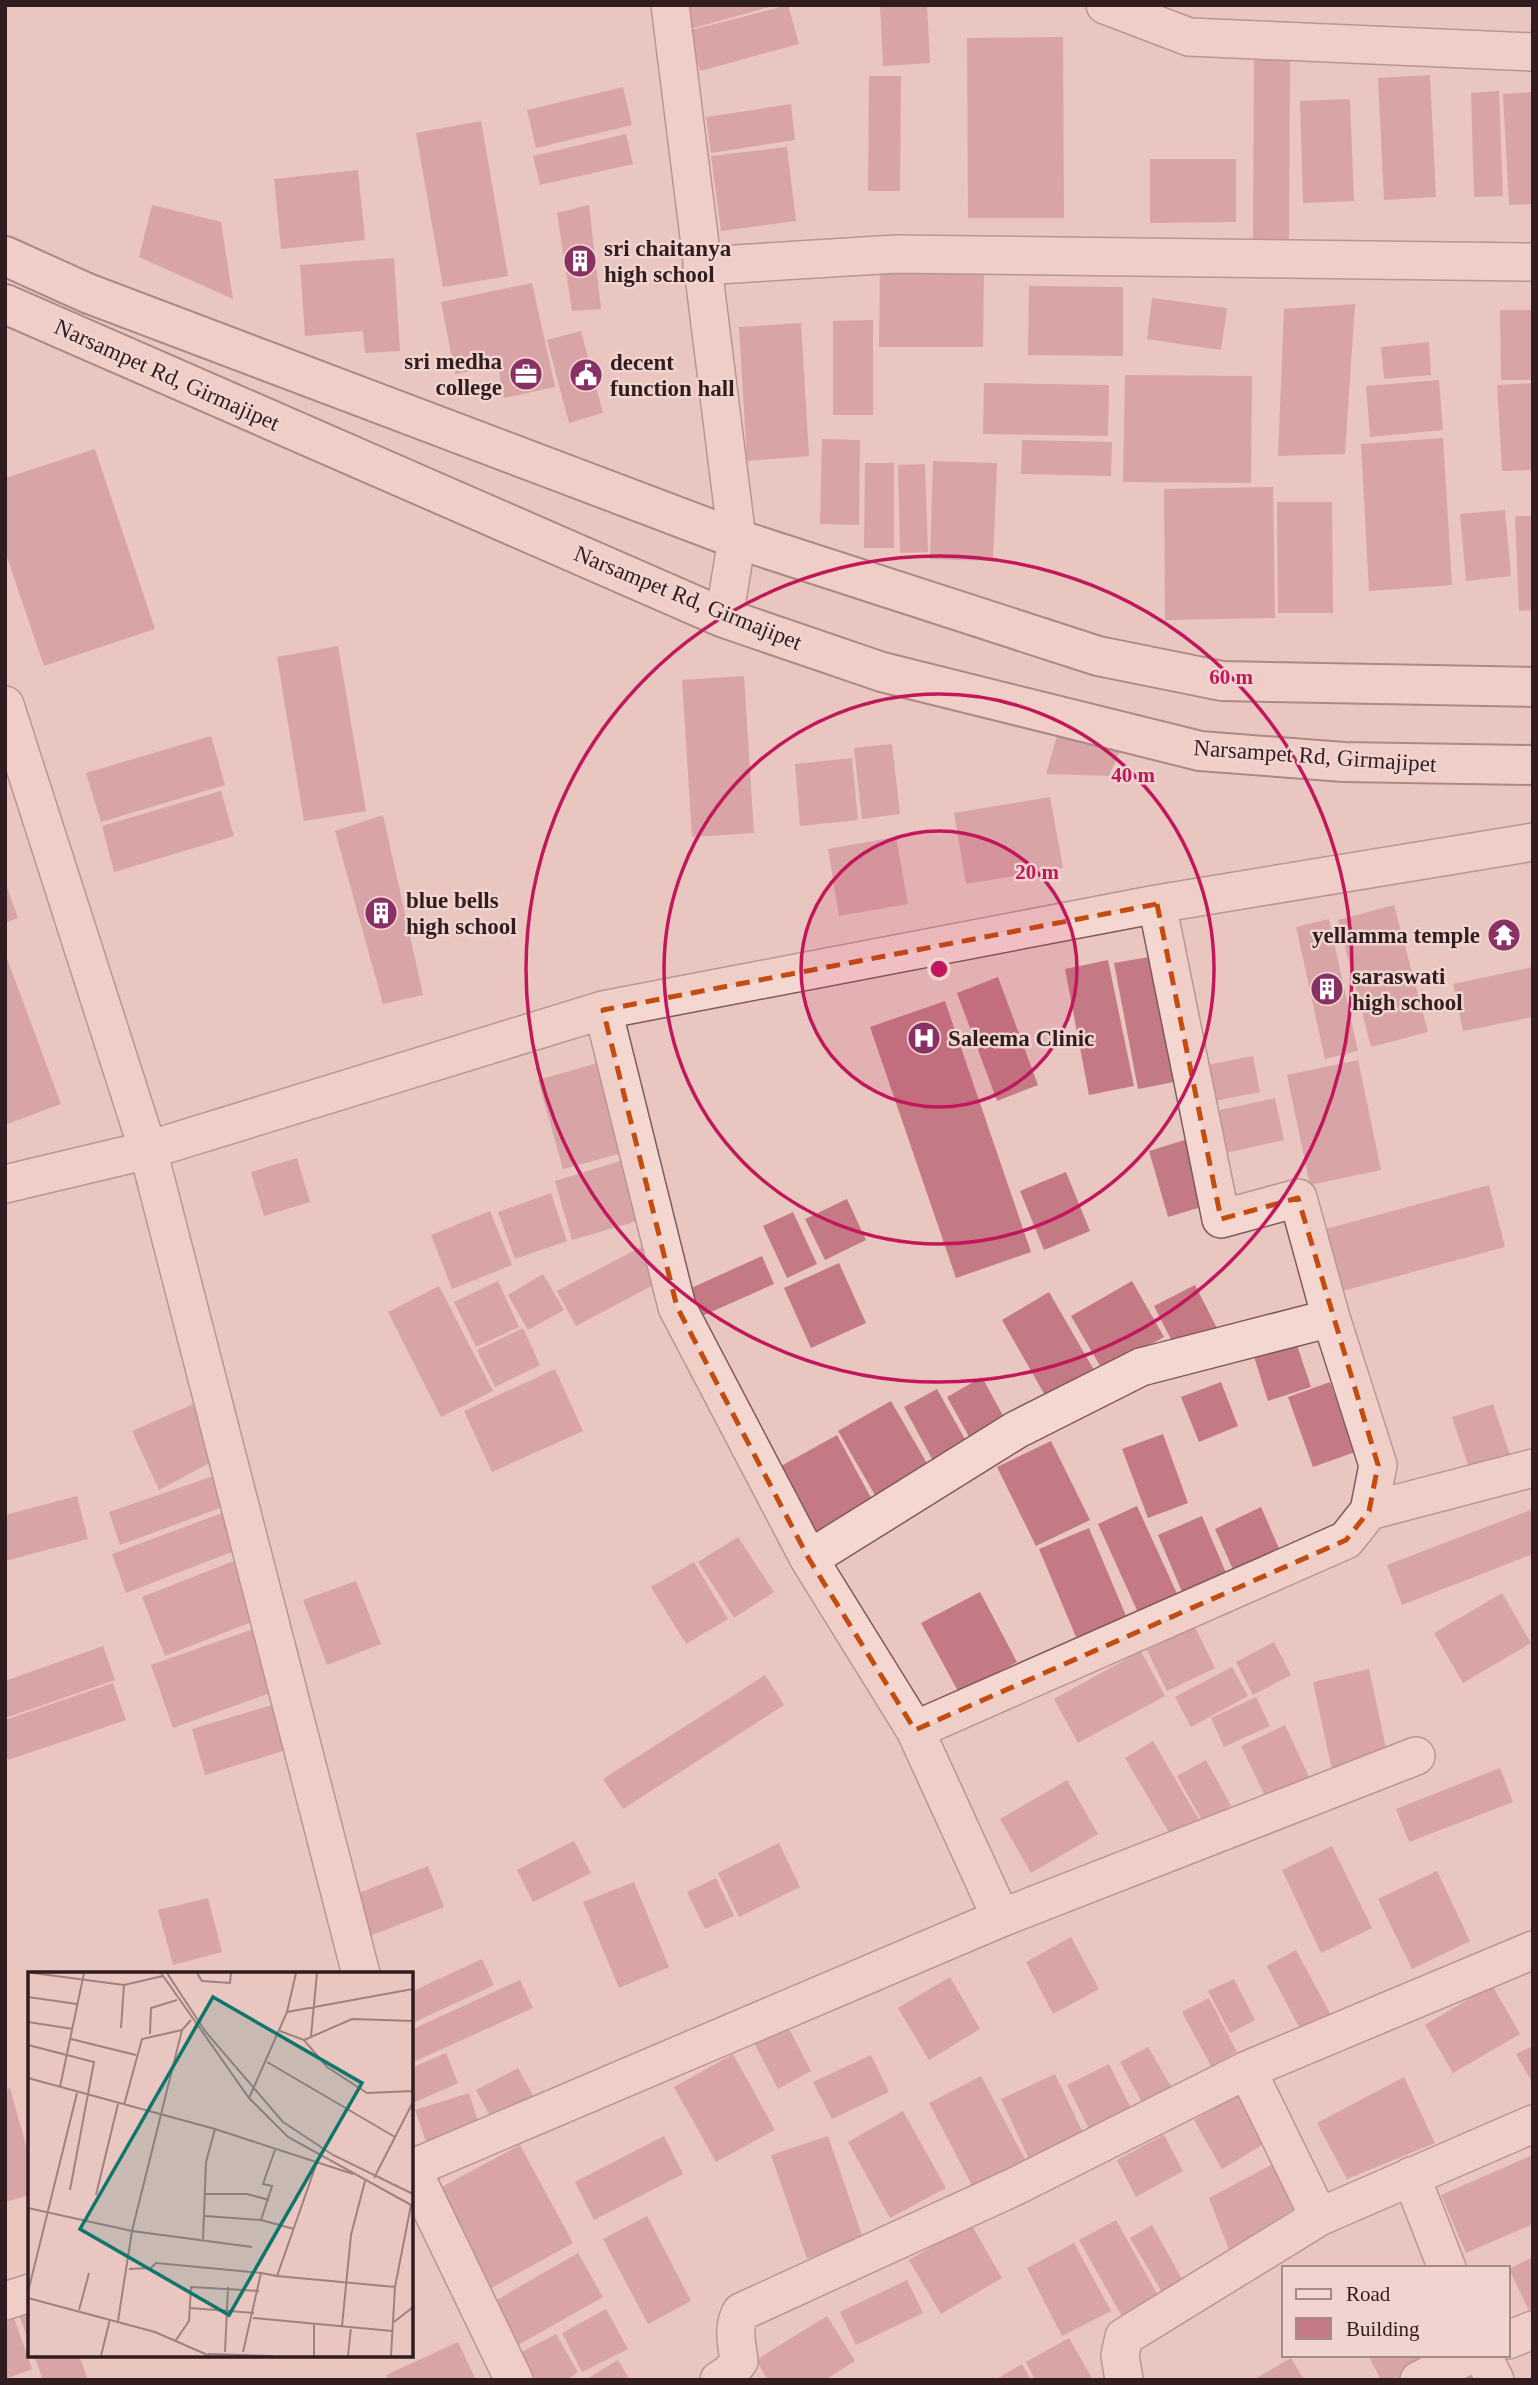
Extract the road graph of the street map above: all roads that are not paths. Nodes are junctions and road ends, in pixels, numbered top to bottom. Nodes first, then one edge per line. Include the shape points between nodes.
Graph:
1 (670, 5) edge
2 (1105, 5) edge
3 (1533, 52) edge
4 (5, 256) edge
5 (1533, 262) edge
6 (702, 266) junction
7 (5, 304) edge
8 (737, 539) junction
9 (724, 618) junction
10 (1533, 688) edge
11 (5, 705) edge
12 (1533, 765) edge
13 (1533, 842) edge
14 (1157, 904) junction
15 (603, 1010) junction
16 (148, 1150) junction
17 (5, 1184) edge
18 (1331, 1318) junction
19 (1533, 1468) edge
20 (1369, 1511) junction
21 (809, 1559) junction
22 (915, 1730) junction
23 (1416, 1756) dead end
24 (1001, 1918) junction
25 (1533, 1950) edge
26 (360, 1972) edge
27 (1247, 2070) junction
28 (1533, 2124) edge
29 (413, 2167) edge
30 (413, 2172) edge
31 (1411, 2176) junction
32 (1319, 2217) junction
33 (1446, 2266) edge
34 (28, 2294) edge
35 (5, 2301) edge
36 (1533, 2330) edge
37 (1510, 2339) edge
38 (1466, 2357) edge
39 (1483, 2357) edge
40 (514, 2380) edge
41 (719, 2380) edge
42 (1124, 2380) edge
43 (1419, 2380) edge
44 (1495, 2380) edge

1 - 6 street
2 - 3 street via 1189,37
4 - 8 main road, Narsampet Rd, Girmajipet via 100,298
5 - 6 street via 896,254
6 - 8 street
7 - 9 main road, Narsampet Rd, Girmajipet
8 - 9 street
8 - 10 main road, Narsampet Rd, Girmajipet via 1098,656 1222,681
9 - 12 main road, Narsampet Rd, Girmajipet via 882,672 1200,751 1344,762
11 - 16 street
13 - 14 street
14 - 15 street
14 - 18 street via 1221,1219 1298,1198
15 - 16 street
15 - 21 street via 677,1307
16 - 17 street
16 - 26 street
18 - 20 street via 1378,1465
18 - 21 street via 1141,1367 1016,1430
19 - 20 street
20 - 22 street via 1346,1540
21 - 22 street
22 - 24 street
23 - 24 street
24 - 29 street
25 - 27 street
27 - 32 street
27 - 41 street via 1016,2186 741,2312 735,2329 739,2361
28 - 31 street
30 - 40 street
31 - 32 street
31 - 33 street
32 - 42 street via 1124,2337 1120,2355
34 - 35 street
36 - 37 street
38 - 43 street
39 - 44 street

